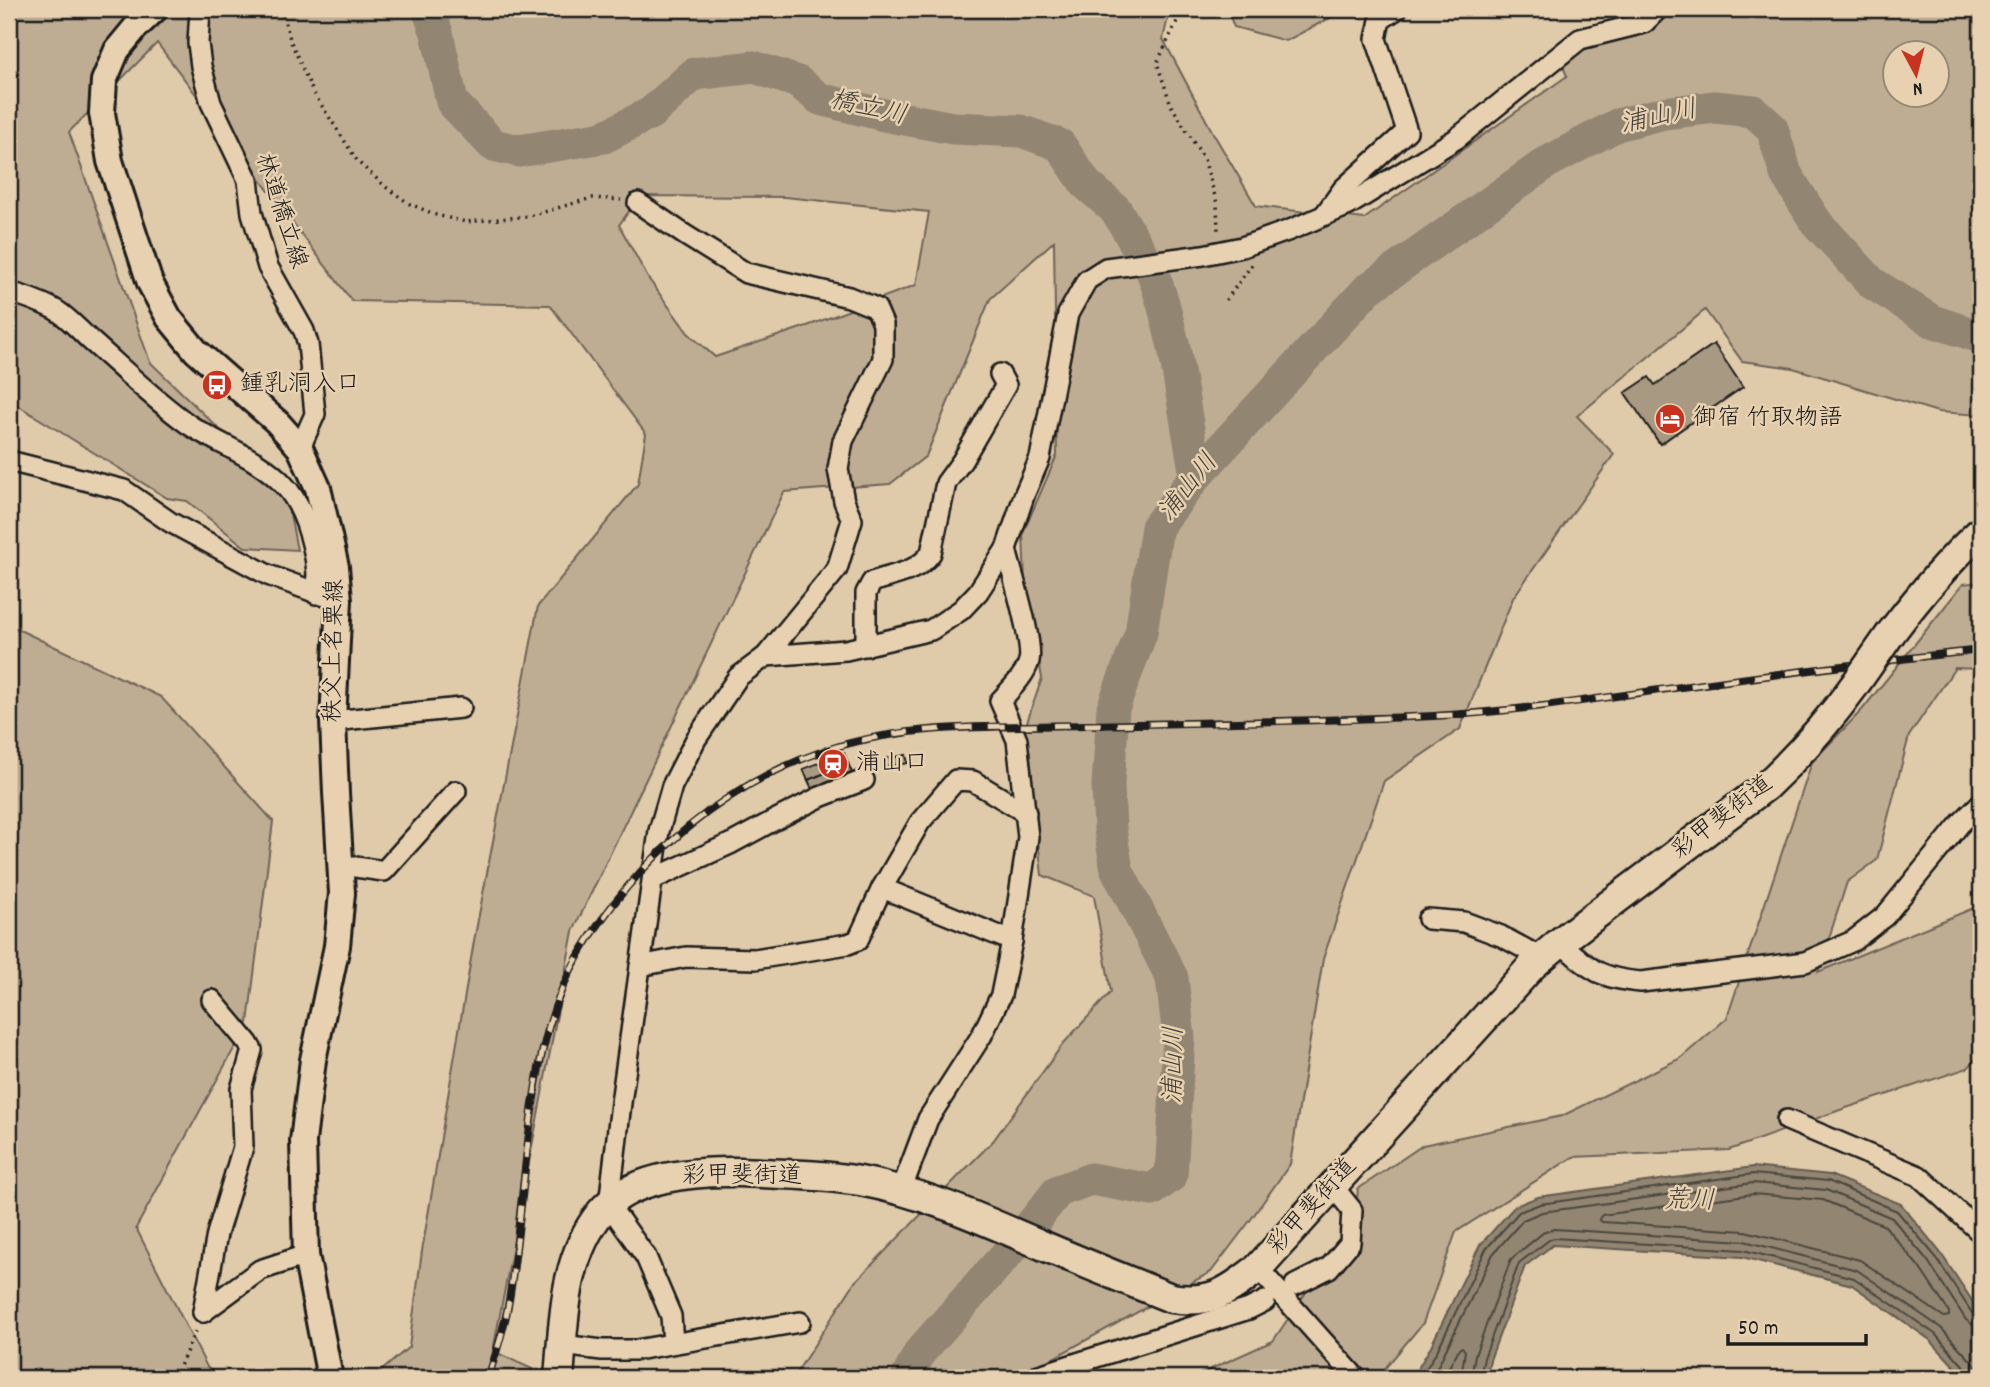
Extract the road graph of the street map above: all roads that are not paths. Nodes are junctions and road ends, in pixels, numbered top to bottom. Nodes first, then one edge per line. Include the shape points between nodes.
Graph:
1 (155, 9) edge
2 (200, 9) edge
3 (1398, 9) edge
4 (1658, 9) edge
5 (638, 203) road end
6 (1325, 215) junction
7 (9, 292) edge
8 (1000, 374) dead end
9 (300, 448) junction
10 (9, 461) edge
11 (1981, 531) edge
12 (1006, 549) junction
13 (328, 597) junction
14 (866, 646) junction
15 (766, 656) junction
16 (461, 708) dead end
17 (334, 721) junction
18 (864, 780) dead end
19 (456, 791) dead end
20 (1981, 803) edge
21 (1026, 813) junction
22 (341, 865) junction
23 (653, 879) junction
24 (881, 887) junction
25 (1428, 919) dead end
26 (1012, 942) junction
27 (1551, 950) junction
28 (640, 966) junction
29 (212, 1000) dead end
30 (1787, 1120) dead end
31 (1332, 1185) junction
32 (901, 1191) junction
33 (609, 1205) junction
34 (1981, 1233) edge
35 (306, 1255) junction
36 (1258, 1268) junction
37 (1295, 1285) dead end
38 (1265, 1301) dead end
39 (800, 1322) dead end
40 (673, 1343) junction
41 (562, 1345) junction
42 (1036, 1376) dead end
43 (330, 1378) edge
44 (559, 1378) edge
45 (1356, 1378) edge

1 - 9 main road, 秩父上名栗線 via 117,50 104,81 102,113 110,162 150,283 169,318 196,351
2 - 9 street, 林道橋立線 via 198,43 211,103 248,180 268,267 308,344 315,414
3 - 6 street via 1380,20 1376,39 1407,131 1343,189
4 - 6 street via 1644,23 1580,40 1456,139
5 - 15 street via 746,272 849,297 876,308 883,324 883,359 843,441 838,469 852,520 837,569
6 - 12 street via 1242,247 1106,268 1087,280 1068,314 1040,458
7 - 13 street via 55,310 154,399 285,485 309,535 318,584
8 - 14 street via 1006,385 1000,398 946,483 931,553 910,571 872,582 866,593
9 - 13 main road, 秩父上名栗線 via 318,488 336,567
10 - 13 street via 124,490 170,522 268,575
11 - 27 highway, 彩甲斐街道, bridge via 1924,590 1827,723 1794,760
12 - 14 street via 961,610 931,630
12 - 21 street via 1030,660 1000,701 1017,740
13 - 17 main road, 秩父上名栗線
14 - 15 street
15 - 23 street via 738,677 696,739 673,786 659,831
16 - 17 street
17 - 22 main road, 秩父上名栗線
18 - 23 street
19 - 22 street via 384,871
20 - 27 street via 1885,916 1853,941 1805,962 1640,982 1600,974
21 - 24 street via 973,781 956,780 920,822
21 - 26 street via 1028,837
22 - 35 main road, 秩父上名栗線 via 337,946 313,1060 303,1141
23 - 28 street
24 - 26 street
24 - 28 street via 858,940 848,944 755,959 686,957
25 - 27 street via 1464,922
26 - 32 street via 1001,995 982,1035 928,1119
27 - 31 highway, 彩甲斐街道
28 - 33 street
29 - 35 street via 252,1050 242,1089 243,1147 217,1234 203,1312 260,1270
30 - 34 street via 1919,1176
31 - 36 highway, 彩甲斐街道
31 - 37 street via 1352,1210 1350,1243 1329,1268
32 - 33 highway, 彩甲斐街道 via 827,1177 726,1172 652,1181
32 - 36 highway, 彩甲斐街道 via 959,1209 1171,1298 1189,1301 1228,1291
33 - 40 street via 646,1257 671,1316
33 - 41 highway, 彩甲斐街道 via 579,1248 567,1288
35 - 43 main road, 秩父上名栗線
36 - 45 street
38 - 42 street
39 - 40 street
40 - 41 street via 636,1350
41 - 44 highway, 彩甲斐街道

